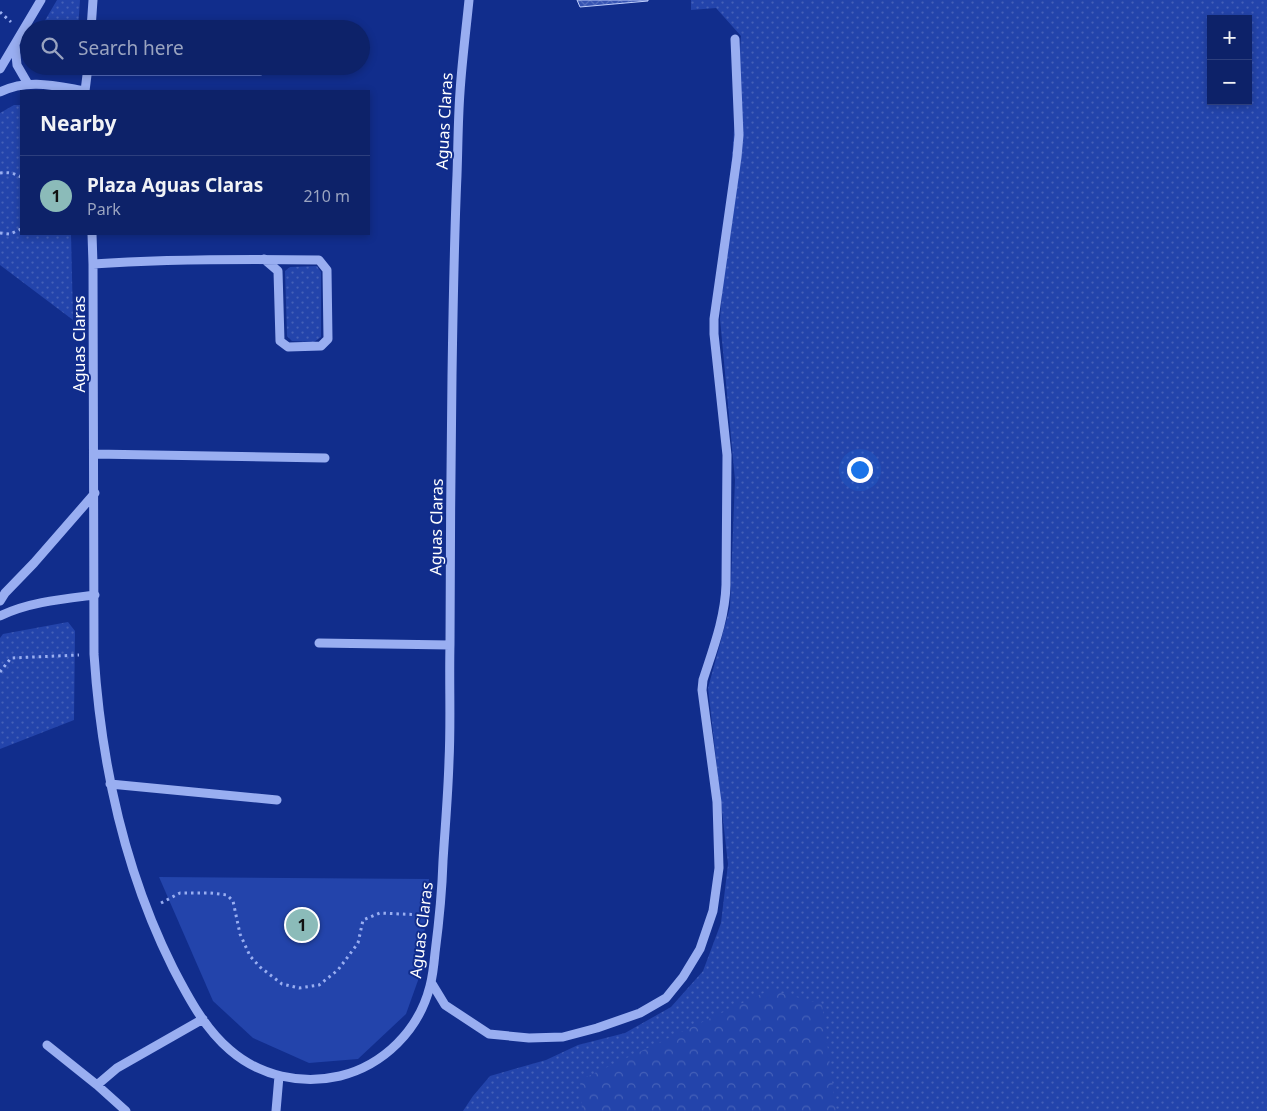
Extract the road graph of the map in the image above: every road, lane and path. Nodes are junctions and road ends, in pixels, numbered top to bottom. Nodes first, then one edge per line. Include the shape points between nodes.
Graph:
1 (41, 0) edge
2 (93, 0) edge
3 (469, 0) edge
4 (29, 20) edge
5 (92, 20) edge
6 (20, 35) edge
7 (735, 38) dead end
8 (14, 45) junction
9 (0, 69) edge
10 (20, 70) edge
11 (23, 75) edge
12 (86, 75) edge
13 (28, 84) junction
14 (79, 90) edge
15 (85, 90) edge
16 (0, 92) edge
17 (0, 173) edge
18 (20, 176) edge
19 (20, 229) edge
20 (0, 233) edge
21 (92, 235) edge
22 (264, 259) junction
23 (93, 264) junction
24 (94, 454) junction
25 (325, 458) dead end
26 (95, 493) junction
27 (95, 595) junction
28 (0, 601) edge
29 (0, 616) edge
30 (319, 644) dead end
31 (450, 645) junction
32 (94, 654) junction
33 (0, 672) edge
34 (110, 784) junction
35 (277, 800) dead end
36 (148, 911) junction
37 (440, 915) junction
38 (431, 982) junction
39 (203, 1019) junction
40 (47, 1045) dead end
41 (279, 1076) junction
42 (97, 1085) junction
43 (126, 1111) edge
44 (276, 1111) edge

1 - 4 street
2 - 5 street
3 - 31 street, Aguas Claras via 460,93 454,254
6 - 8 street
7 - 38 street via 738,150 714,319 727,455 726,602 702,690 719,838 713,911 700,949 666,998 640,1013 563,1037 489,1034 445,1005
8 - 9 street
8 - 10 street
11 - 13 street
12 - 15 street
13 - 14 street
13 - 16 street
17 - 18 path
19 - 20 path via 10,234
21 - 23 street, Aguas Claras
22 - 22 street via 278,270 280,341 288,347 321,346 328,339 327,270 319,260
22 - 23 street
23 - 24 street, Aguas Claras
24 - 25 street
24 - 26 street, Aguas Claras
26 - 27 street, Aguas Claras
26 - 28 street
27 - 29 street via 36,604
27 - 32 street, Aguas Claras
30 - 31 street
31 - 37 street, Aguas Claras via 450,760
32 - 33 path via 11,658
32 - 34 street, Aguas Claras via 102,741
34 - 35 street
34 - 36 street, Aguas Claras via 122,836
36 - 37 path via 180,893 227,895 233,901 240,934 250,956 282,984 299,988 319,985 338,970 358,943 363,920 380,913
36 - 39 street, Aguas Claras via 167,956
37 - 38 street, Aguas Claras
38 - 41 street, Aguas Claras via 418,1018 407,1034 379,1059 362,1069 325,1079
39 - 41 street, Aguas Claras via 221,1042 244,1061
39 - 42 street via 117,1068
40 - 42 street
41 - 44 street
42 - 43 street

